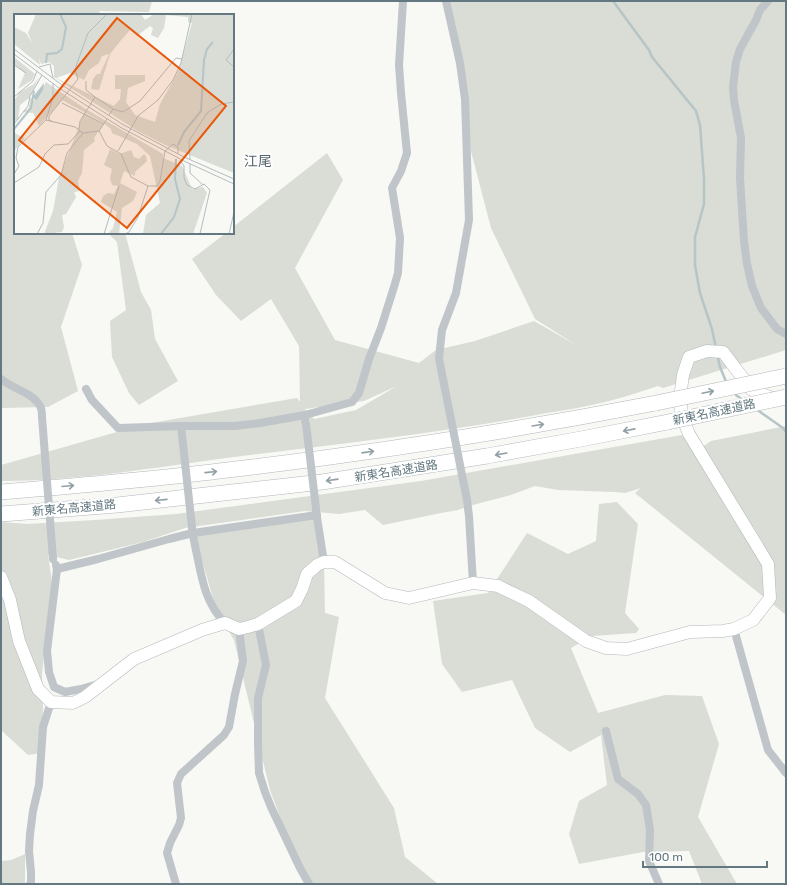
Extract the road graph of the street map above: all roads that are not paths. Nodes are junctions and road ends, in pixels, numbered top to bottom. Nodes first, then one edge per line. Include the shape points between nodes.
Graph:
1 (403, 1) edge
2 (446, 1) edge
3 (768, 1) edge
4 (786, 334) edge
5 (786, 376) edge
6 (1, 379) edge
7 (86, 389) dead end
8 (786, 397) edge
9 (786, 403) edge
10 (305, 419) junction
11 (181, 431) junction
12 (1, 492) edge
13 (316, 511) junction
14 (1, 514) edge
15 (192, 530) junction
16 (324, 562) junction
17 (57, 569) junction
18 (1, 577) edge
19 (473, 583) junction
20 (225, 623) junction
21 (258, 624) junction
22 (239, 629) junction
23 (734, 629) junction
24 (104, 682) junction
25 (51, 702) junction
26 (606, 731) dead end
27 (786, 773) edge
28 (30, 884) edge
29 (176, 884) edge
30 (310, 884) edge
31 (659, 884) edge

1 - 10 street via 399,65 407,153 392,188 400,238 398,273 359,393 352,402
2 - 19 street, bridge via 465,99 469,220 456,293 442,330 439,358 467,500
3 - 4 street via 760,10 740,49 733,87 741,138 740,178 747,264 752,286 762,308 778,329
12 -> 5 highway, 新東名高速道路, bridge via 219,471 395,448 578,419
6 - 17 street, bridge via 34,398 41,408 53,559
7 - 11 street via 92,400 118,428
8 -> 14 highway, 新東名高速道路, bridge via 581,440 322,482 117,505
9 - 23 street via 752,390 723,352 707,351 689,357 683,375 681,414 689,434 768,564 770,598 754,620
10 - 11 street
10 - 13 street, bridge
11 - 15 street, bridge
13 - 15 street
13 - 16 street
15 - 17 street via 98,560
15 - 20 street via 202,583 217,615
16 - 19 street via 335,562 385,593 409,598
16 - 21 street via 307,574 296,601
17 - 24 street via 46,651 54,687 65,692
18 - 25 street via 10,600 21,648 38,689
19 - 23 street via 498,586 529,601 586,640 606,648 627,649 690,632
20 - 22 street
20 - 24 street via 134,659
21 - 22 street
21 - 30 street via 266,665 258,698 260,773 271,807
22 - 29 street via 243,661 229,727 224,735 181,774 177,783 181,818 168,853
23 - 27 street via 768,750
24 - 25 street via 73,703
25 - 28 street via 42,727 39,785 30,834
26 - 31 street via 618,779 638,794 646,805 650,830 649,861

